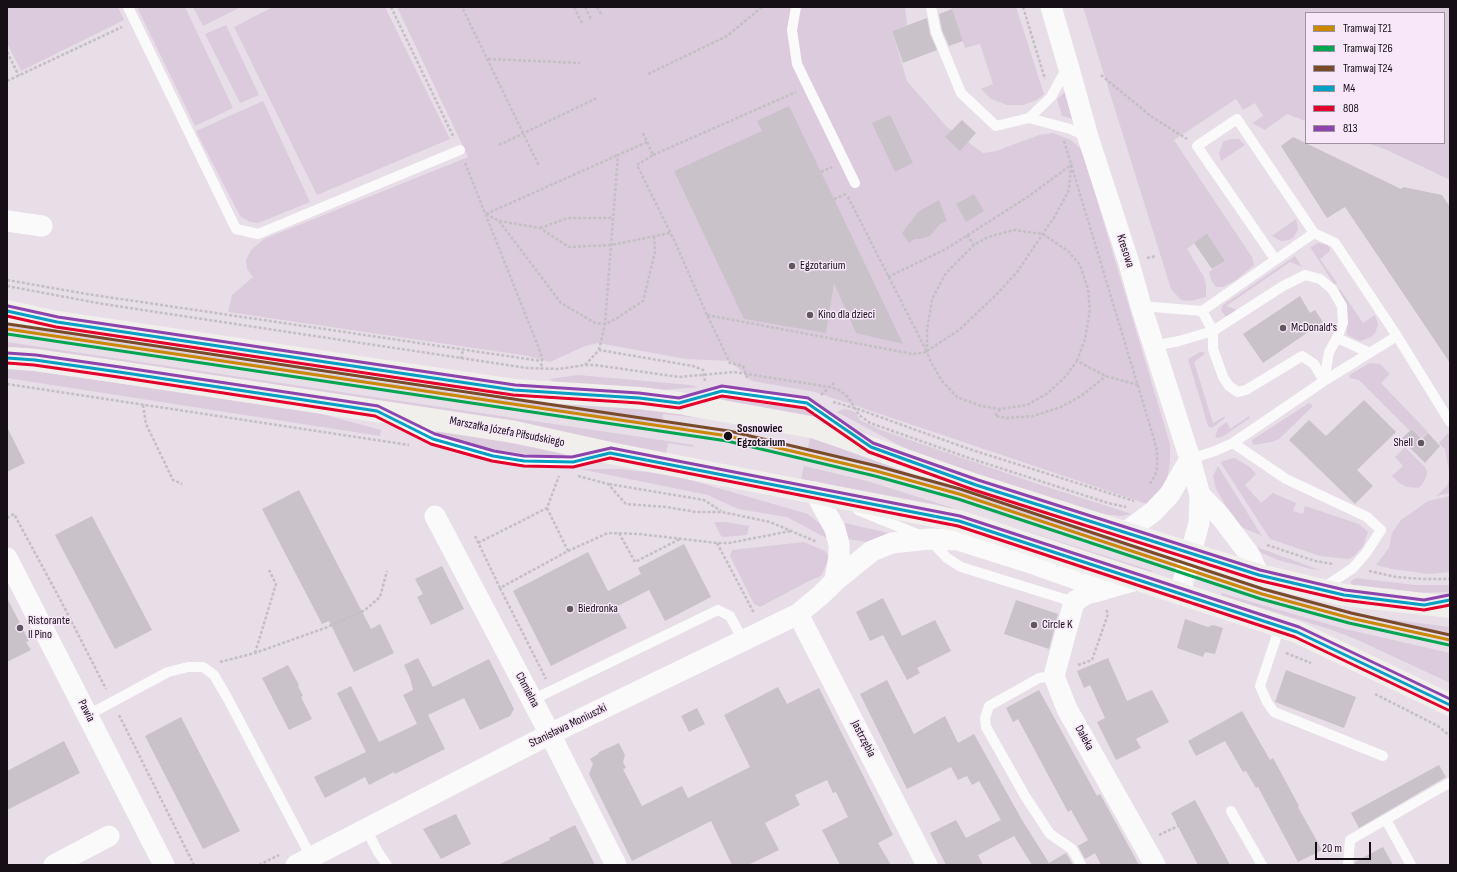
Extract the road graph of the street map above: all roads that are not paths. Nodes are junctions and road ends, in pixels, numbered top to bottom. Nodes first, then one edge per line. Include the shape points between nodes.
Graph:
1 (128, 7) edge
2 (796, 7) edge
3 (931, 7) edge
4 (1051, 7) edge
5 (1068, 65) junction
6 (1029, 118) junction
7 (1088, 137) junction
8 (460, 150) road end
9 (855, 182) dead end
10 (7, 220) edge
11 (42, 226) dead end
12 (1314, 233) junction
13 (1275, 259) junction
14 (1141, 306) junction
15 (7, 311) edge
16 (1202, 311) junction
17 (1213, 331) junction
18 (1397, 336) junction
19 (1337, 338) junction
20 (1154, 346) junction
21 (1370, 353) junction
22 (7, 358) edge
23 (1324, 381) junction
24 (1450, 422) edge
25 (1233, 443) junction
26 (1190, 459) junction
27 (815, 492) junction
28 (1200, 495) junction
29 (435, 516) dead end
30 (1126, 532) junction
31 (929, 539) junction
32 (1192, 554) junction
33 (7, 558) edge
34 (1259, 575) junction
35 (1137, 580) junction
36 (835, 581) junction
37 (1321, 589) junction
38 (1180, 593) junction
39 (1105, 598) junction
40 (1450, 600) edge
41 (1074, 602) junction
42 (1424, 605) junction
43 (1450, 607) edge
44 (798, 614) junction
45 (1280, 626) junction
46 (743, 640) junction
47 (1054, 676) junction
48 (1418, 690) junction
49 (540, 697) junction
50 (1450, 705) edge
51 (88, 715) junction
52 (1450, 722) edge
53 (550, 734) junction
54 (1383, 756) dead end
55 (1449, 783) edge
56 (1231, 812) dead end
57 (1386, 820) junction
58 (366, 829) junction
59 (109, 836) dead end
60 (304, 861) edge
61 (54, 865) edge
62 (164, 865) edge
63 (387, 865) edge
64 (616, 865) edge
65 (927, 865) edge
66 (1081, 865) edge
67 (1155, 865) edge
68 (1262, 865) edge
69 (1348, 865) edge
70 (1411, 865) edge

1 - 8 lane via 236,229 258,234
2 - 9 lane via 792,30 797,64
3 - 6 lane via 936,32 962,93 996,126
4 - 5 street, Kresowa
5 - 6 lane via 1051,97
5 - 7 street, Kresowa
6 - 7 lane via 1070,129
7 - 14 street, Kresowa
10 - 11 street
12 - 13 lane
12 - 13 lane via 1237,119 1197,146
12 - 18 lane via 1335,242
13 - 16 lane
14 - 16 lane
14 - 20 street, Kresowa
15 - 30 main road via 57,322 514,390 679,403 816,428 976,484
16 - 17 lane
17 - 19 lane via 1283,286 1305,275 1320,279 1332,289 1342,306 1342,323
17 - 20 lane
17 - 23 lane via 1213,348 1219,368 1229,386 1238,392 1246,390 1302,356 1314,364
18 - 21 lane
18 - 24 lane
19 - 21 lane
19 - 23 lane via 1329,352
20 - 26 street, Kresowa
21 - 23 lane
22 - 27 main road, Marszałka Józefa Piłsudskiego via 88,367 515,432
23 - 25 lane
25 - 26 lane
25 - 37 lane via 1286,479 1366,517 1381,530 1354,568
26 - 28 street, Kresowa
26 - 30 street via 1170,494 1153,512
27 - 31 lane
27 - 35 main road, Marszałka Józefa Piłsudskiego via 959,521
27 - 36 street via 835,529 839,544
28 - 32 street via 1199,523
28 - 34 street via 1221,517 1244,548
29 - 49 street, Chmielna
30 - 32 main road
31 - 36 street, Stanisława Moniuszki via 892,543 872,551
31 - 39 street, Stanisława Moniuszki via 958,540 1031,563
31 - 41 lane via 947,558 961,567
32 - 34 main road
32 - 38 street
33 - 51 street, Pawia
34 - 37 main road
35 - 38 main road, Marszałka Józefa Piłsudskiego
35 - 39 street
36 - 44 street, Stanisława Moniuszki
37 - 42 main road via 1344,595
38 - 45 main road, Marszałka Józefa Piłsudskiego
39 - 41 street via 1086,594
40 - 42 main road
41 - 47 street
42 - 43 main road
44 - 46 street, Stanisława Moniuszki
44 - 65 street, Jastrzębia
45 - 48 main road, Marszałka Józefa Piłsudskiego
45 - 54 lane via 1260,686 1274,712
46 - 49 lane via 730,616 718,610
46 - 53 street, Stanisława Moniuszki
47 - 66 lane via 1040,678 989,706 985,718 986,727 1050,834 1072,849
47 - 67 street, Daleka via 1067,709
48 - 50 main road, Marszałka Józefa Piłsudskiego
48 - 52 main road
49 - 53 street, Chmielna
51 - 60 lane via 168,672 188,667 203,667 214,675 228,699
51 - 62 street, Pawia
53 - 58 street, Stanisława Moniuszki
53 - 64 street, Chmielna
55 - 57 lane
56 - 68 lane
57 - 69 lane via 1350,840
57 - 70 lane
58 - 60 street, Stanisława Moniuszki
58 - 63 lane
59 - 61 street

